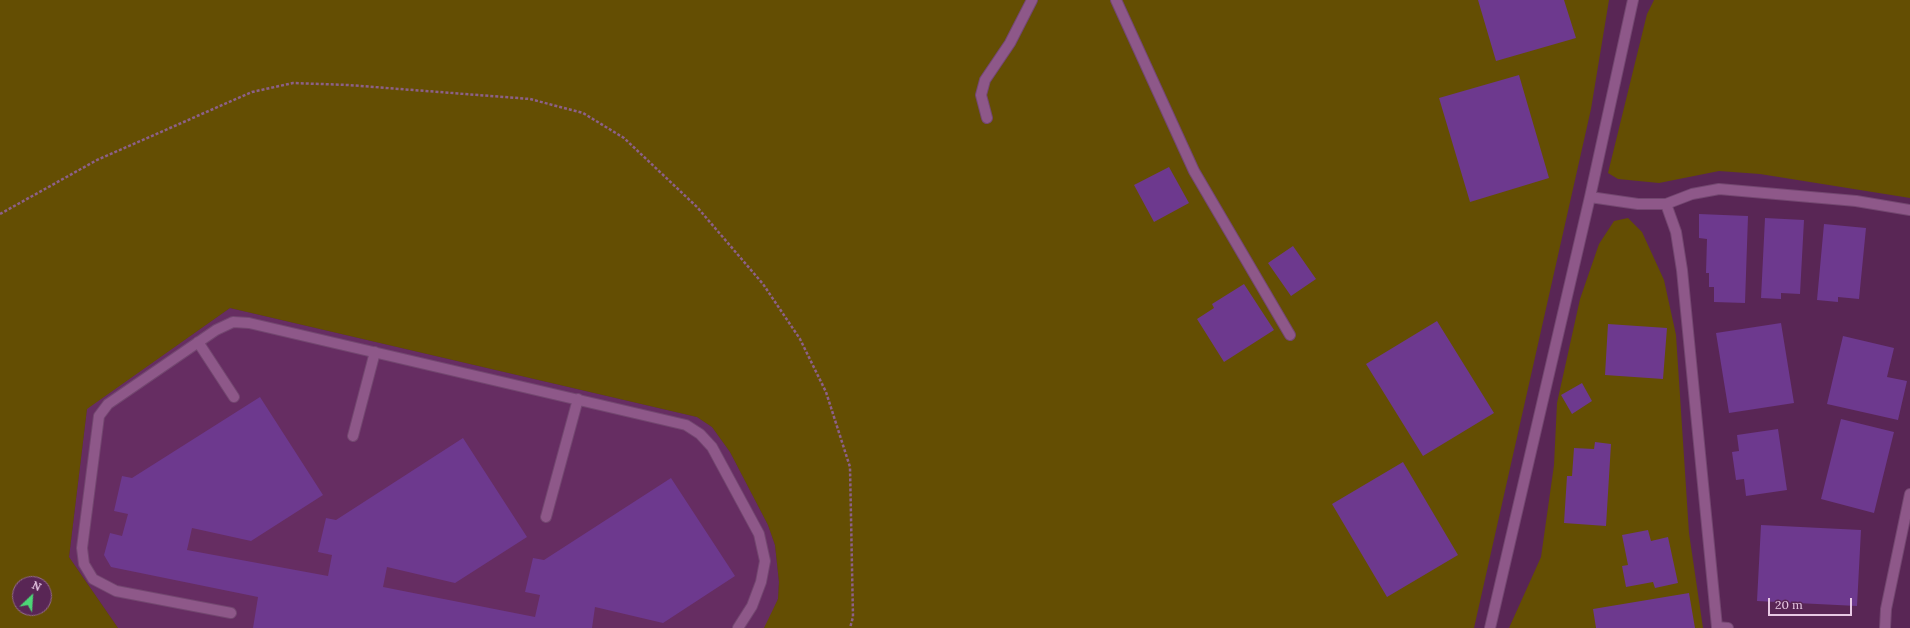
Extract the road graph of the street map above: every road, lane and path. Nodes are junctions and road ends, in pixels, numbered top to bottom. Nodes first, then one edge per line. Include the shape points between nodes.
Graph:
1 (1032, 0) edge
2 (1116, 0) edge
3 (1633, 0) edge
4 (987, 118) dead end
5 (1590, 197) junction
6 (1666, 204) junction
7 (1910, 210) edge
8 (0, 214) edge
9 (1290, 335) dead end
10 (198, 342) junction
11 (375, 352) junction
12 (234, 397) dead end
13 (578, 399) junction
14 (353, 436) dead end
15 (1910, 494) edge
16 (546, 517) dead end
17 (231, 613) dead end
18 (738, 628) edge
19 (850, 628) edge
20 (1490, 628) edge
21 (1717, 628) edge
22 (1728, 628) edge
23 (1885, 628) edge

1 - 4 street via 1010,43 985,80 981,95
2 - 9 street via 1194,171
3 - 5 street
5 - 6 street via 1638,204
5 - 20 street
6 - 7 street via 1692,194 1719,189 1856,201
6 - 21 street via 1676,232 1682,270
8 - 19 path via 97,160 252,92 293,82 530,99 583,113 624,138 697,207 763,284 800,339 826,392 850,467 853,617
10 - 11 street via 234,322
10 - 12 street
10 - 17 street via 108,404 99,416 82,548 84,564 93,579 116,592
11 - 13 street
11 - 14 street
13 - 16 street
13 - 18 street via 686,425 700,434 712,447 759,534 765,561 752,606
15 - 23 street via 1886,609
21 - 22 street

